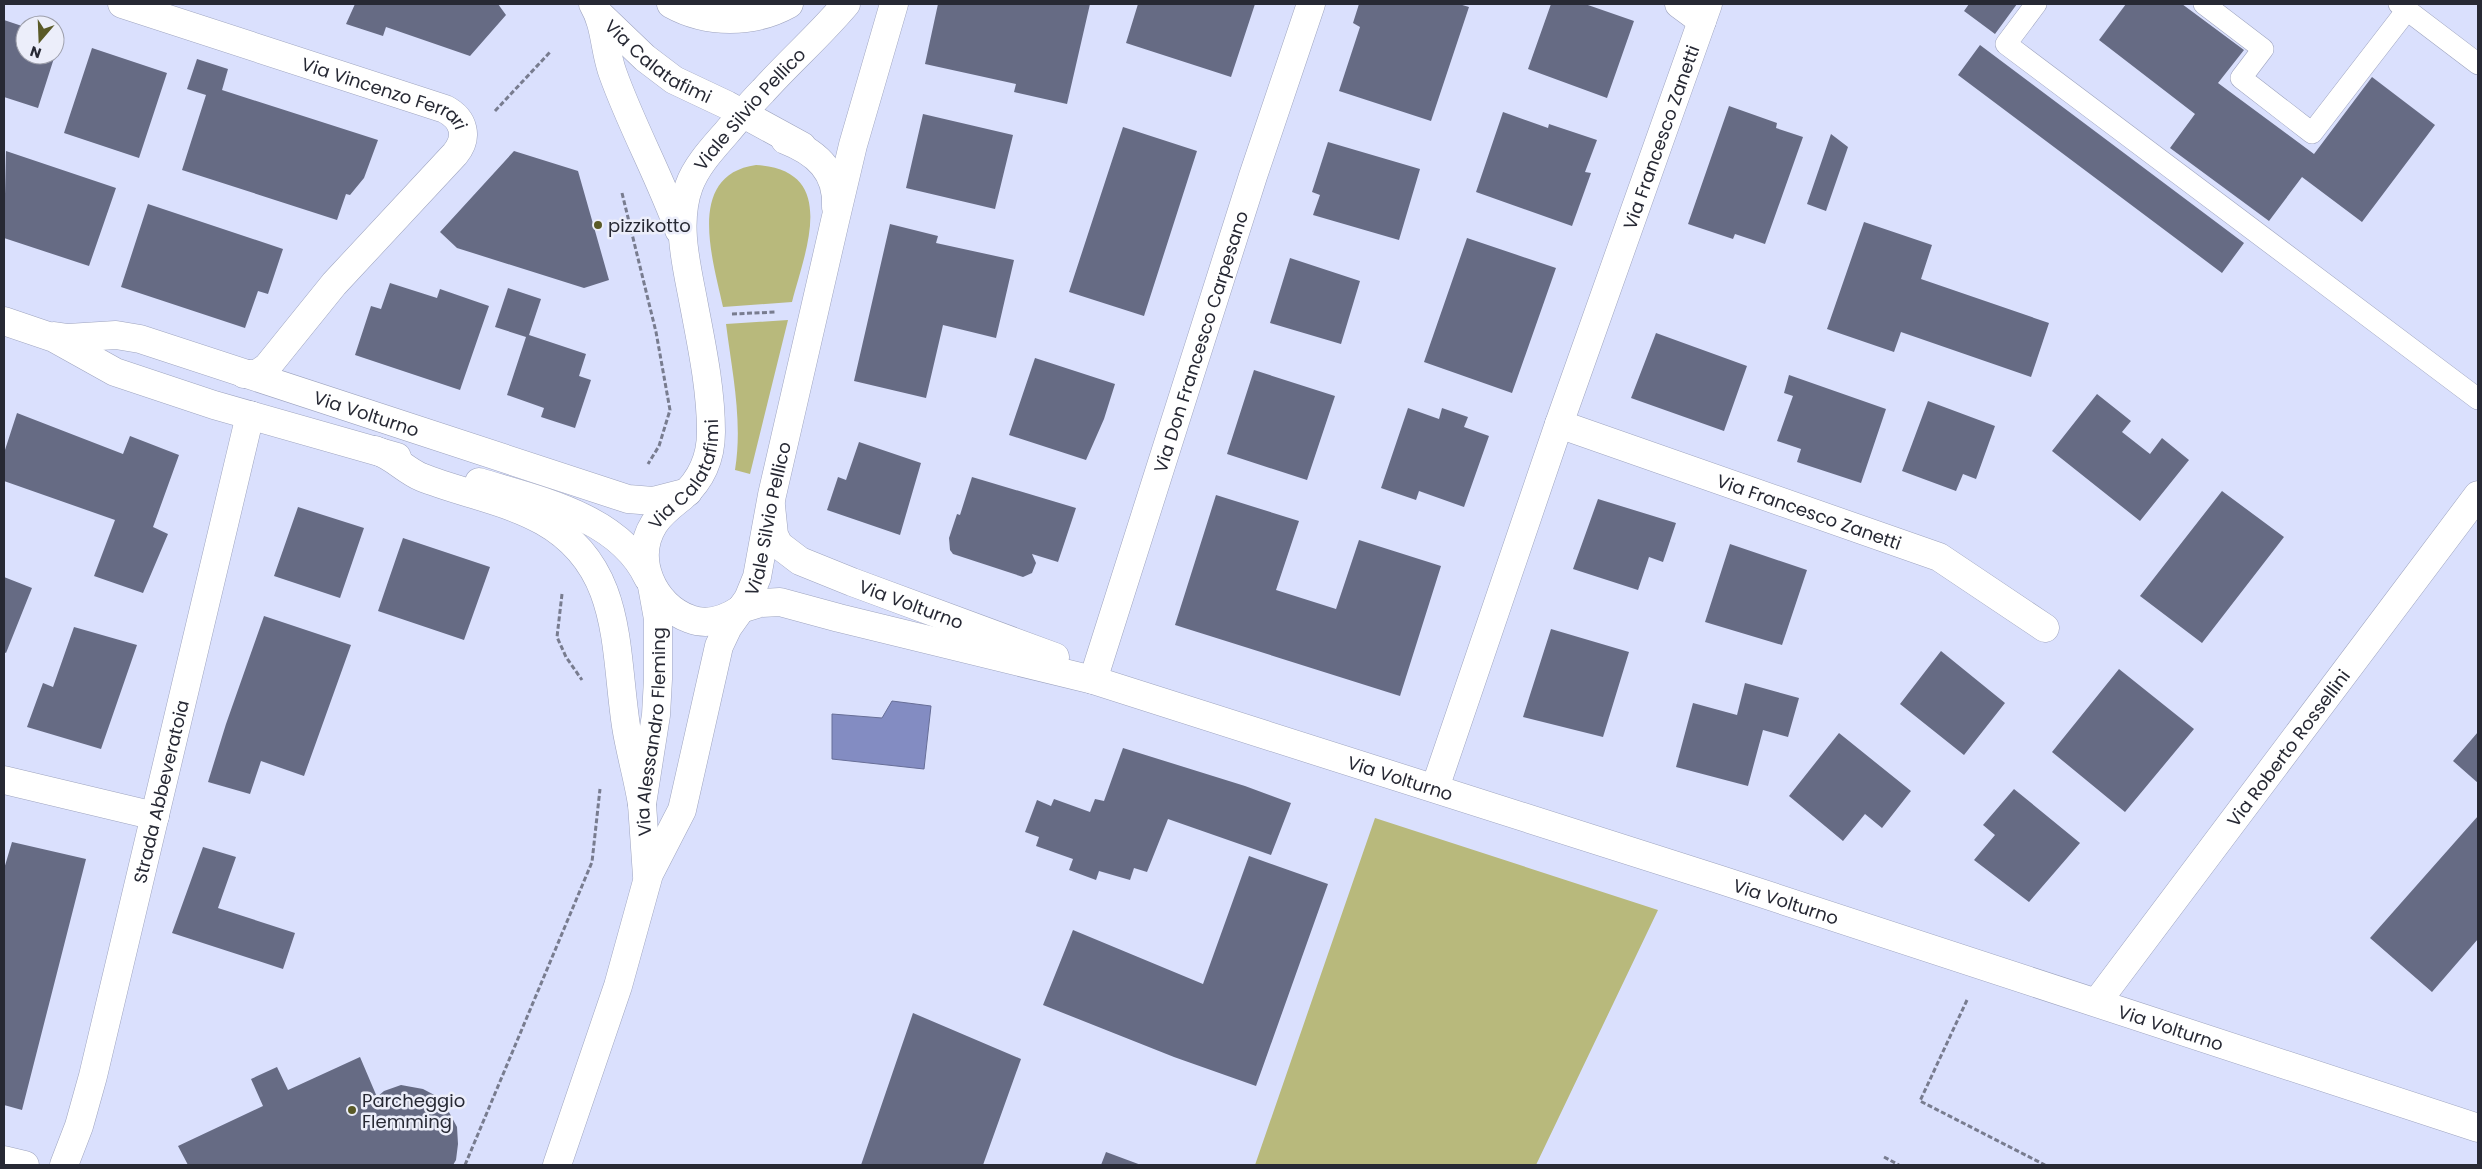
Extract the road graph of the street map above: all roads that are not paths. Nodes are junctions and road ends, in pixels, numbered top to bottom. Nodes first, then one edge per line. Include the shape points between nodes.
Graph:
1 (122, 4) edge
2 (671, 4) edge
3 (788, 4) edge
4 (846, 4) edge
5 (894, 4) edge
6 (1311, 4) edge
7 (1679, 4) edge
8 (2036, 4) edge
9 (2204, 4) edge
10 (2403, 7) edge
11 (595, 8) edge
12 (1705, 12) edge
13 (2478, 64) edge
14 (743, 114) junction
15 (802, 146) junction
16 (704, 160) junction
17 (835, 221) junction
18 (684, 251) junction
19 (4, 321) edge
20 (43, 334) junction
21 (244, 374) junction
22 (2478, 399) edge
23 (250, 415) junction
24 (1559, 424) junction
25 (375, 450) junction
26 (688, 492) junction
27 (772, 495) junction
28 (2478, 495) edge
29 (648, 578) junction
30 (741, 609) junction
31 (2045, 628) dead end
32 (1093, 680) junction
33 (4, 780) edge
34 (1435, 788) junction
35 (642, 804) junction
36 (155, 816) junction
37 (646, 886) junction
38 (2097, 1002) junction
39 (2478, 1128) edge
40 (4, 1160) edge
41 (25, 1165) edge
42 (64, 1165) edge
43 (557, 1165) edge

1 - 21 street, Via Vincenzo Ferrari via 445,109 460,120 463,129 461,147 334,284 278,355 263,370
2 - 3 street via 703,15 733,19 756,17
4 - 14 street, Viale Silvio Pellico
5 - 17 street, Viale Silvio Pellico
6 - 32 street, Via Don Francesco Carpesano
7 - 12 street, Via Francesco Zanetti
8 - 22 lane via 2006,44
9 - 10 lane via 2263,49 2241,78 2312,133
10 - 13 lane
11 - 14 street, Via Calatafimi via 645,58 674,80
11 - 18 street, Via Calatafimi via 604,29 612,72 662,183
12 - 24 street, Via Francesco Zanetti
14 - 15 street, Via Calatafimi
14 - 16 street, Viale Silvio Pellico
15 - 16 street, Viale Silvio Pellico via 765,136 747,138 731,142
15 - 17 street, Viale Silvio Pellico via 817,156 827,170 834,186
16 - 18 street, Via Calatafimi via 695,173 685,200
17 - 27 street, Viale Silvio Pellico
18 - 26 street, Via Calatafimi via 708,388 711,432 706,465
19 - 20 street, Via Volturno
20 - 21 street, Via Volturno via 68,338 128,337
20 - 23 street, Via Volturno via 115,372
21 - 26 street, Via Volturno via 628,499 653,501
23 - 25 street, Via Volturno
23 - 36 street, Strada Abbeveratoia
24 - 31 street, Via Francesco Zanetti via 1939,557
24 - 34 street, Via Francesco Zanetti
25 - 29 street, Via Volturno via 581,518 622,542 638,559
25 - 35 street via 420,476 542,521 566,537 592,565 606,594 626,726
26 - 29 street, Via Calatafimi via 662,513 650,530 646,549
27 - 30 street, Viale Silvio Pellico via 757,577
27 - 32 street, Via Volturno via 770,509 774,535 800,561 1049,653
28 - 38 street, Via Roberto Rossellini
29 - 30 street, Via Calatafimi via 668,608 698,622 720,620
29 - 35 street, Via Alessandro Fleming via 658,619 658,679
30 - 32 street, Via Volturno via 760,603 780,602
30 - 37 street, Via Alessandro Fleming via 719,646 685,799
32 - 34 street, Via Volturno
33 - 36 street
34 - 38 street, Via Volturno
35 - 37 street, Via Alessandro Fleming
36 - 42 street, Strada Abbeveratoia via 93,1076
37 - 43 street, Via Alessandro Fleming via 607,1020
38 - 39 street, Via Volturno
40 - 41 street

